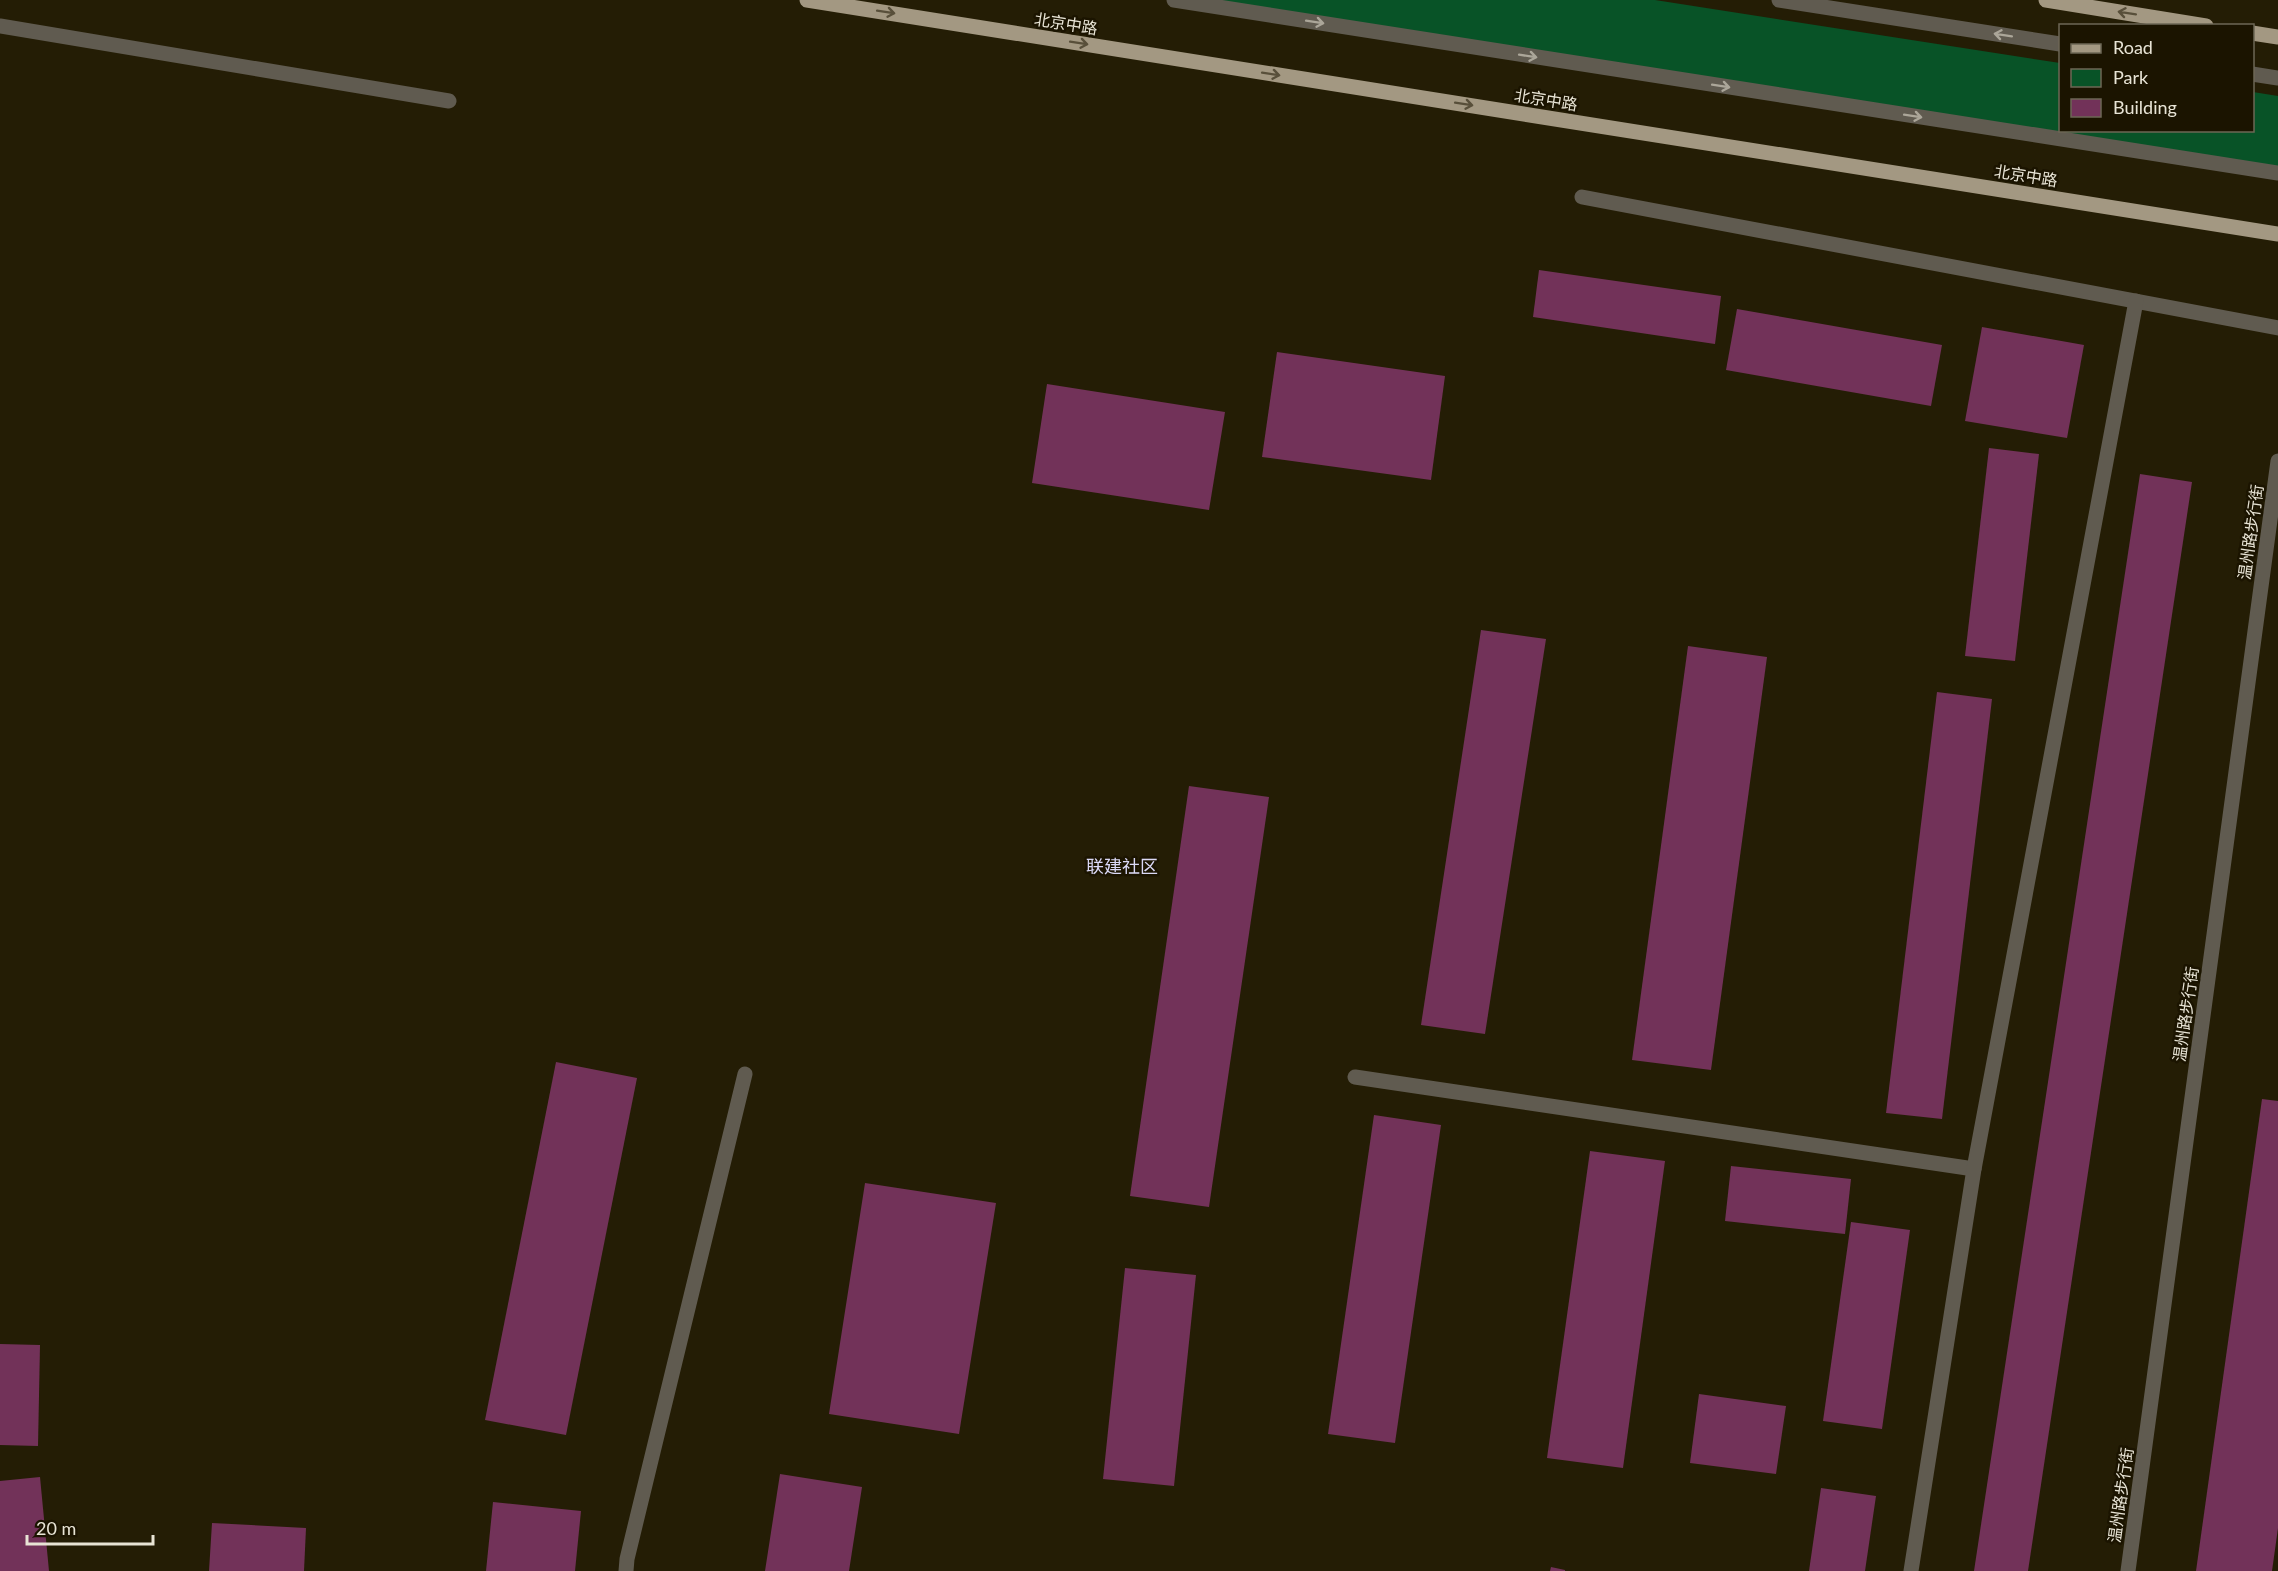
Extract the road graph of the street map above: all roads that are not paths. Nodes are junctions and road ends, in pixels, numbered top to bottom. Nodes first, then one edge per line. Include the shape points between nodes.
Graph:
1 (807, 0) edge
2 (1174, 0) edge
3 (1779, 0) edge
4 (2046, 0) edge
5 (2194, 24) edge
6 (0, 26) edge
7 (2254, 33) edge
8 (2278, 37) edge
9 (2059, 44) edge
10 (2254, 74) edge
11 (2278, 78) edge
12 (449, 101) dead end
13 (2278, 173) edge
14 (1582, 197) dead end
15 (2278, 234) edge
16 (2136, 301) junction
17 (2278, 328) edge
18 (2278, 461) edge
19 (745, 1074) dead end
20 (1355, 1077) dead end
21 (1974, 1169) junction
22 (626, 1571) edge
23 (1911, 1571) edge
24 (2128, 1571) edge

1 -> 15 main road, 北京中路
2 -> 13 street
9 -> 3 street
5 -> 4 main road
6 - 12 street
7 - 8 main road
10 - 11 street
14 - 16 street
16 - 17 street
16 - 21 street
18 - 24 street, 温州路步行街
19 - 22 street
20 - 21 street
21 - 23 street

